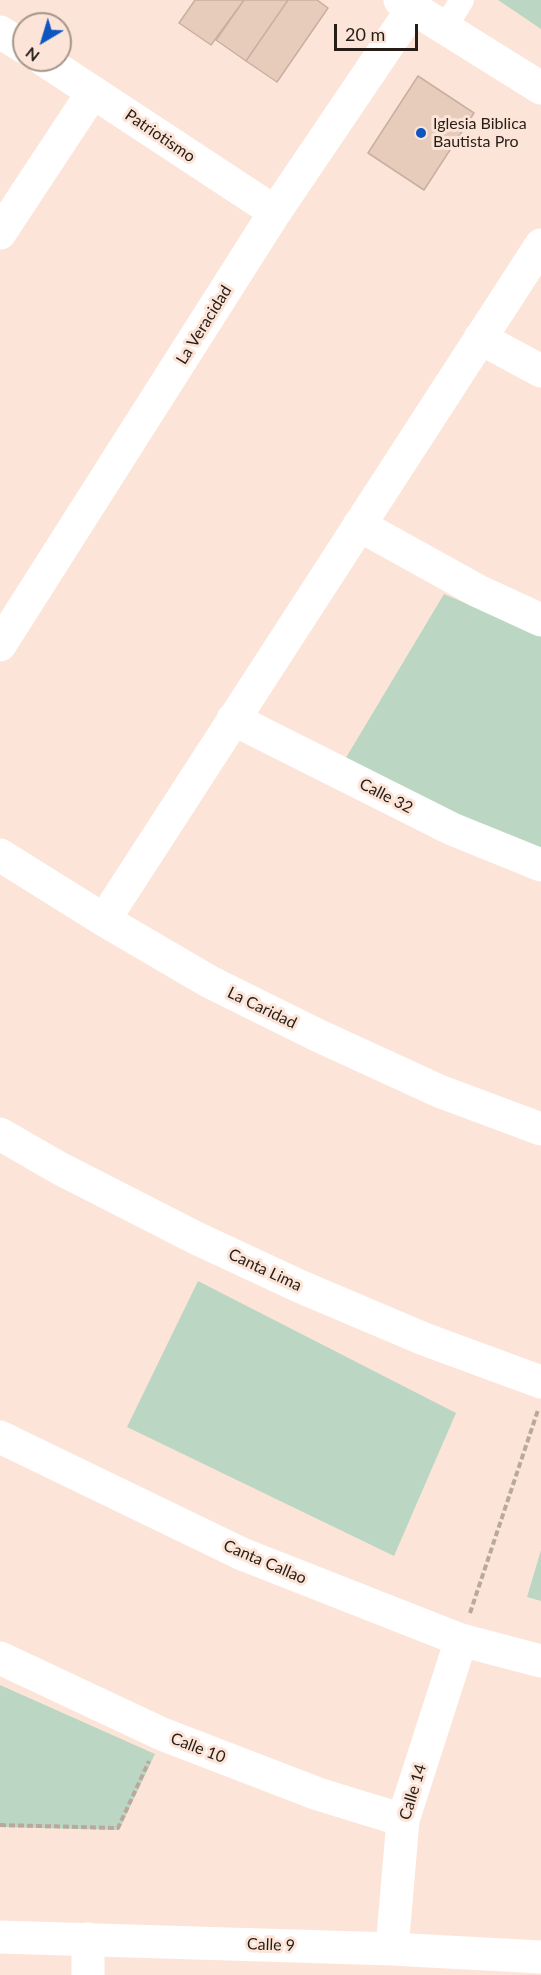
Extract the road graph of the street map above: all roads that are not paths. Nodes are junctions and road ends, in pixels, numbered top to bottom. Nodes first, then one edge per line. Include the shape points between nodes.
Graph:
1 (462, 0) edge
2 (406, 4) edge
3 (444, 29) junction
4 (62, 72) edge
5 (541, 88) edge
6 (93, 92) junction
7 (275, 212) junction
8 (0, 233) edge
9 (541, 244) edge
10 (480, 338) junction
11 (541, 371) edge
12 (359, 525) junction
13 (541, 620) edge
14 (0, 645) edge
15 (233, 719) junction
16 (0, 855) edge
17 (541, 865) edge
18 (104, 920) junction
19 (541, 1129) edge
20 (0, 1134) edge
21 (541, 1382) edge
22 (0, 1437) edge
23 (461, 1640) junction
24 (0, 1658) edge
25 (541, 1661) edge
26 (403, 1820) junction
27 (0, 1937) edge
28 (88, 1939) junction
29 (392, 1949) junction
30 (541, 1957) edge
31 (88, 1975) edge

1 - 3 street
2 - 3 street
2 - 7 street, La Veracidad
3 - 5 street
4 - 6 street, Patriotismo
6 - 7 street, Patriotismo
6 - 8 street
7 - 14 street, La Veracidad
9 - 10 street
10 - 11 street
10 - 12 street
12 - 13 street via 478,591
12 - 15 street
15 - 17 street, Calle 32 via 452,829
15 - 18 street
16 - 18 street, La Caridad
18 - 19 street, La Caridad via 210,982 317,1035 439,1091
20 - 21 street, Canta Lima via 175,1227 299,1286 424,1339
22 - 23 street, Canta Callao via 242,1554
23 - 25 street, Canta Callao
23 - 26 street, Calle 14
24 - 26 street, Calle 10 via 162,1734 318,1794
26 - 29 street, Calle 14
27 - 28 street, Calle 9
28 - 29 street, Calle 9
28 - 31 street
29 - 30 street, Calle 9

